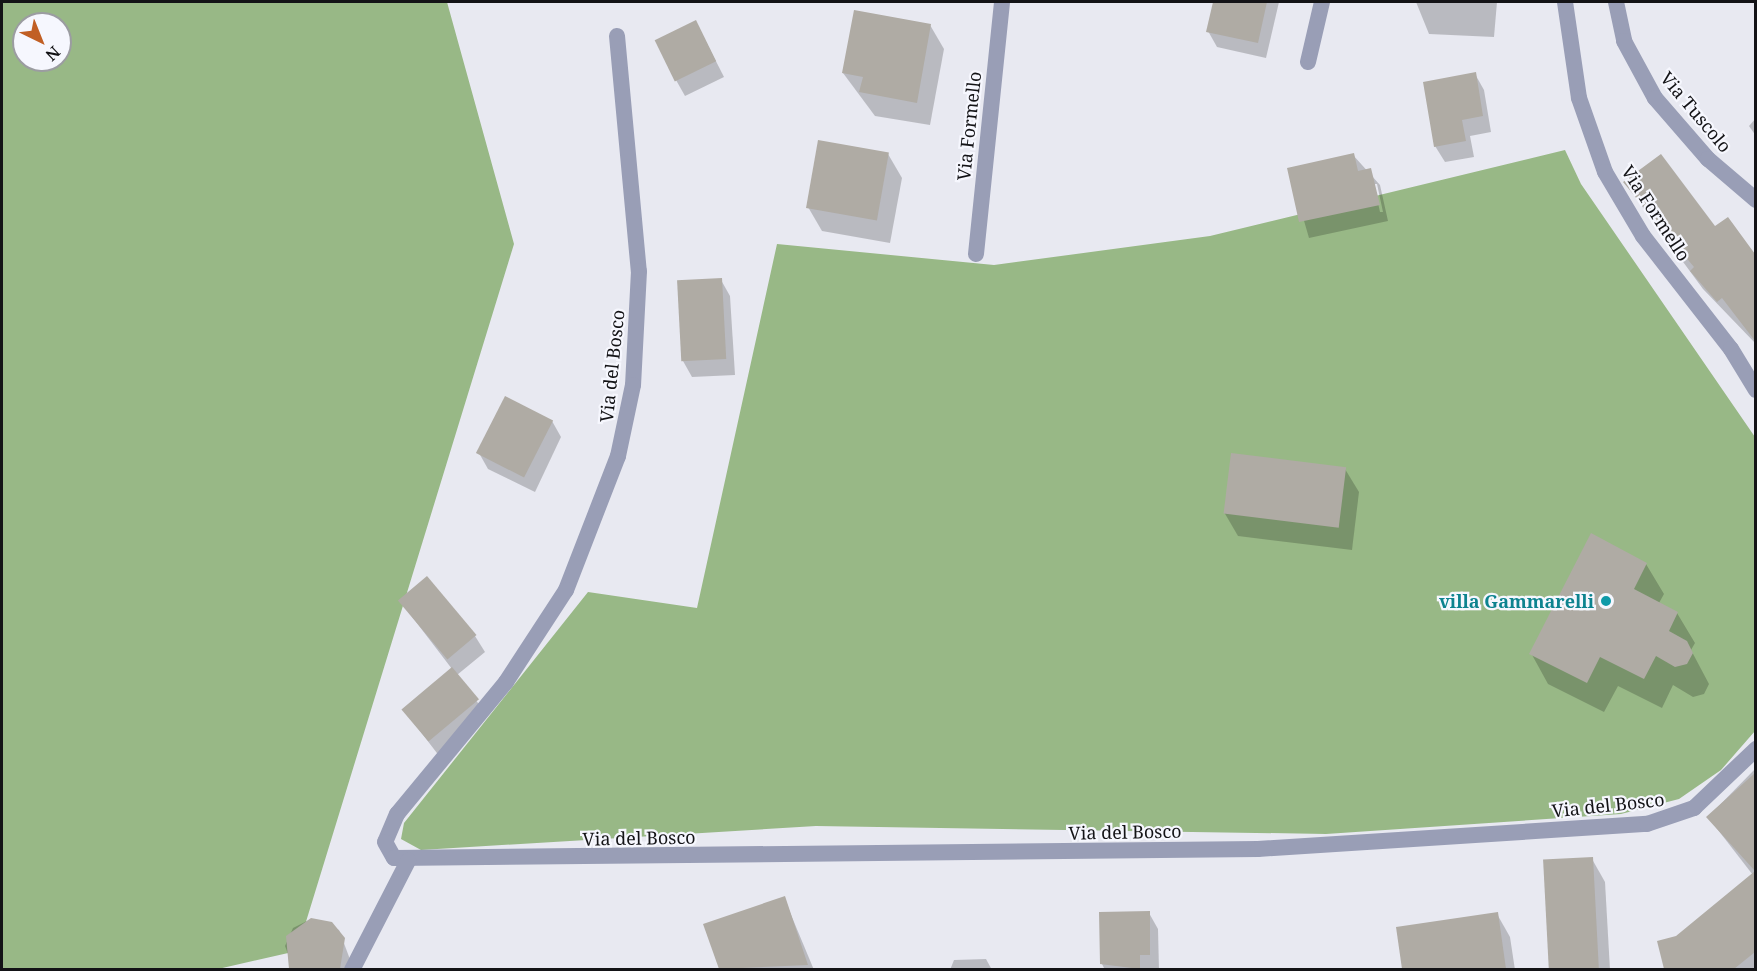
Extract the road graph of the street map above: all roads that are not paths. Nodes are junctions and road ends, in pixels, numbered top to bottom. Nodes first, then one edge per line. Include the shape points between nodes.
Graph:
1 (1002, 2) edge
2 (1322, 2) edge
3 (1564, 2) edge
4 (1616, 2) edge
5 (617, 36) dead end
6 (1308, 62) dead end
7 (1755, 200) edge
8 (976, 254) dead end
9 (1755, 390) edge
10 (1755, 749) edge
11 (408, 861) junction
12 (352, 969) edge

1 - 8 street, Via Formello
2 - 6 street
3 - 9 street, Via Formello via 1579,98 1605,172 1643,236 1731,349
4 - 7 street, Via Tuscolo via 1624,41 1655,98 1686,136
5 - 11 street, Via del Bosco via 639,271 637,354 624,434 585,550 550,617 389,828 389,853
10 - 11 street, Via del Bosco via 1694,808 1647,824 1258,849
11 - 12 street

